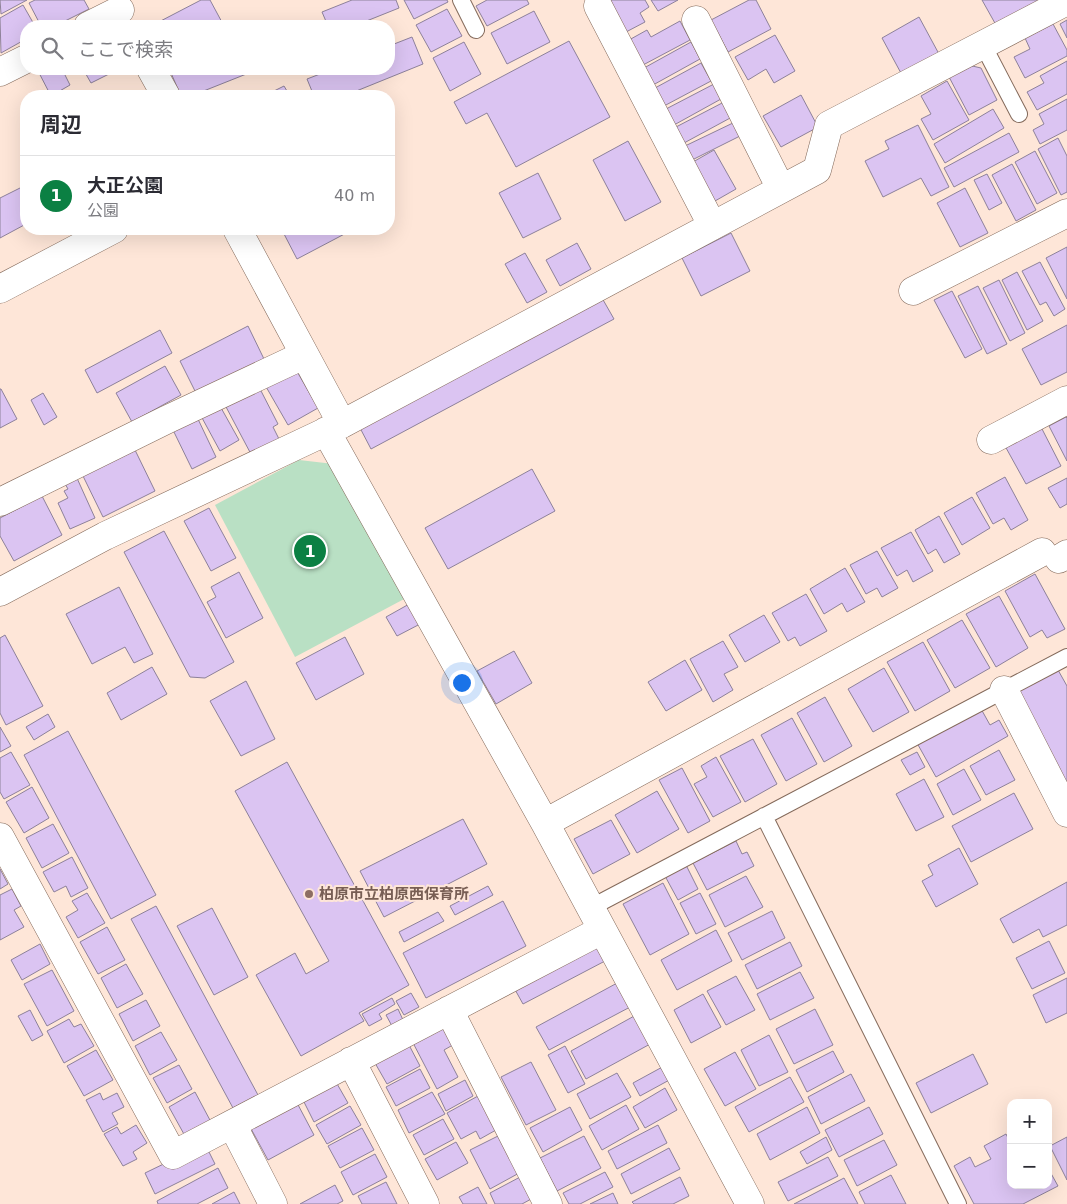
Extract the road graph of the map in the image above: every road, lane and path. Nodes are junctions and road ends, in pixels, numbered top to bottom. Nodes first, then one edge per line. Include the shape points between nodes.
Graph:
1 (460, 0) edge
2 (1067, 1) edge
3 (598, 6) dead end
4 (121, 12) edge
5 (102, 20) edge
6 (696, 20) dead end
7 (476, 30) dead end
8 (983, 45) junction
9 (20, 61) edge
10 (0, 72) edge
11 (155, 75) edge
12 (163, 90) edge
13 (1020, 114) dead end
14 (781, 189) junction
15 (1067, 213) edge
16 (712, 225) junction
17 (103, 235) edge
18 (240, 235) edge
19 (0, 289) edge
20 (913, 291) dead end
21 (304, 355) junction
22 (1067, 400) edge
23 (334, 427) junction
24 (991, 440) dead end
25 (0, 502) edge
26 (1056, 555) edge
27 (0, 592) edge
28 (1067, 657) edge
29 (1004, 690) junction
30 (1067, 813) edge
31 (764, 816) junction
32 (545, 823) junction
33 (0, 837) edge
34 (596, 919) junction
35 (449, 1010) junction
36 (351, 1062) junction
37 (232, 1124) junction
38 (273, 1204) edge
39 (425, 1204) edge
40 (548, 1204) edge
41 (750, 1204) edge
42 (958, 1204) edge

1 - 7 lane
2 - 8 street
3 - 16 street
4 - 5 street
6 - 14 street
8 - 13 lane
8 - 14 street via 829,125 817,170
9 - 10 street
11 - 12 street
14 - 16 street
15 - 20 street
16 - 23 street
17 - 19 street
18 - 21 street
21 - 23 street
21 - 25 street
22 - 24 street
23 - 27 street via 105,536
23 - 32 street
26 - 32 street
28 - 29 lane
29 - 30 street
29 - 31 lane
31 - 34 lane
31 - 42 lane
32 - 34 street
33 - 37 street via 173,1155
34 - 35 street
34 - 41 street
35 - 36 street
35 - 40 street
36 - 37 street
36 - 39 street
37 - 38 street

